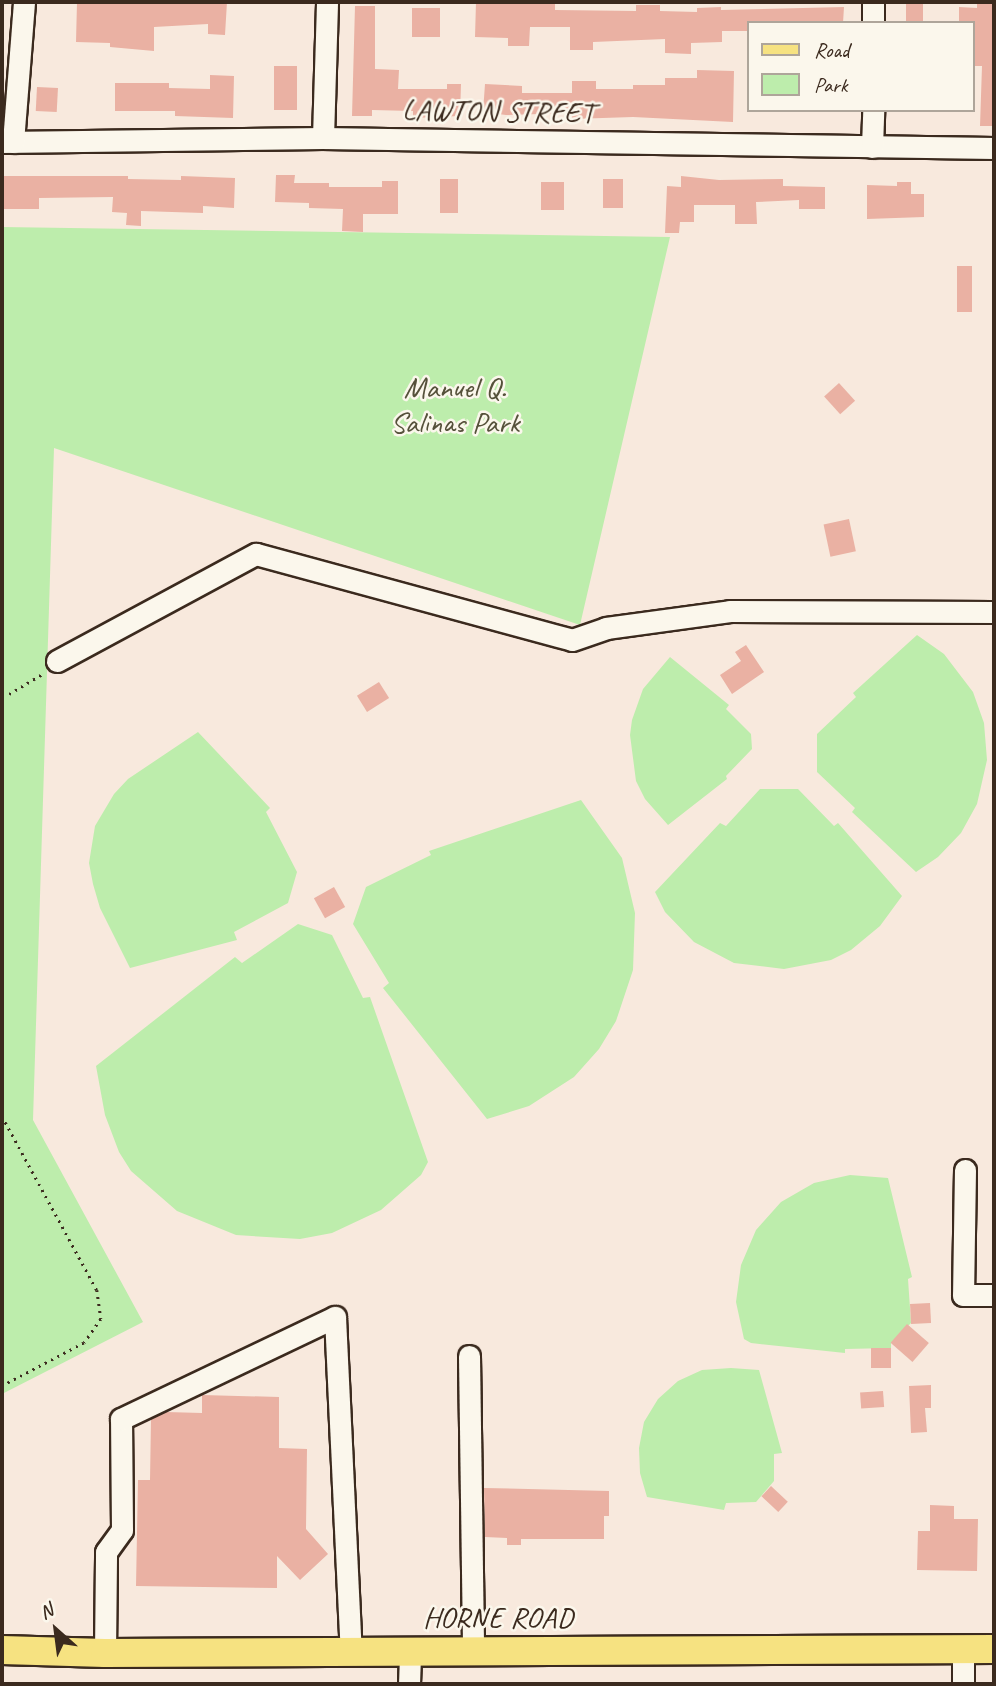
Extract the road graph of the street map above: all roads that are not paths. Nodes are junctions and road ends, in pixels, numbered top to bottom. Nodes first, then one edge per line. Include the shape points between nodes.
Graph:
1 (24, 2) edge
2 (327, 2) edge
3 (873, 2) edge
4 (873, 21) edge
5 (873, 112) edge
6 (323, 138) junction
7 (7, 142) edge
8 (872, 147) junction
9 (994, 148) edge
10 (994, 612) edge
11 (57, 661) road end
12 (965, 1170) dead end
13 (994, 1295) edge
14 (469, 1356) dead end
15 (963, 1649) junction
16 (994, 1649) edge
17 (2, 1650) edge
18 (410, 1650) junction
19 (473, 1650) junction
20 (351, 1651) junction
21 (104, 1653) junction
22 (409, 1684) edge
23 (963, 1684) edge

1 - 7 street
2 - 6 street
3 - 4 street
5 - 8 street
6 - 7 street, LAWTON STREET
6 - 8 street, LAWTON STREET
8 - 9 street, LAWTON STREET
10 - 11 street via 730,611 606,628 572,640 256,554
12 - 13 street via 963,1295
14 - 19 street
15 - 16 main road, HORNE ROAD
15 - 19 main road, HORNE ROAD
15 - 23 street
17 - 21 main road, HORNE ROAD
18 - 19 main road, HORNE ROAD
18 - 20 main road, HORNE ROAD
18 - 22 street
20 - 21 main road, HORNE ROAD
20 - 21 street via 335,1317 121,1419 122,1530 106,1552

